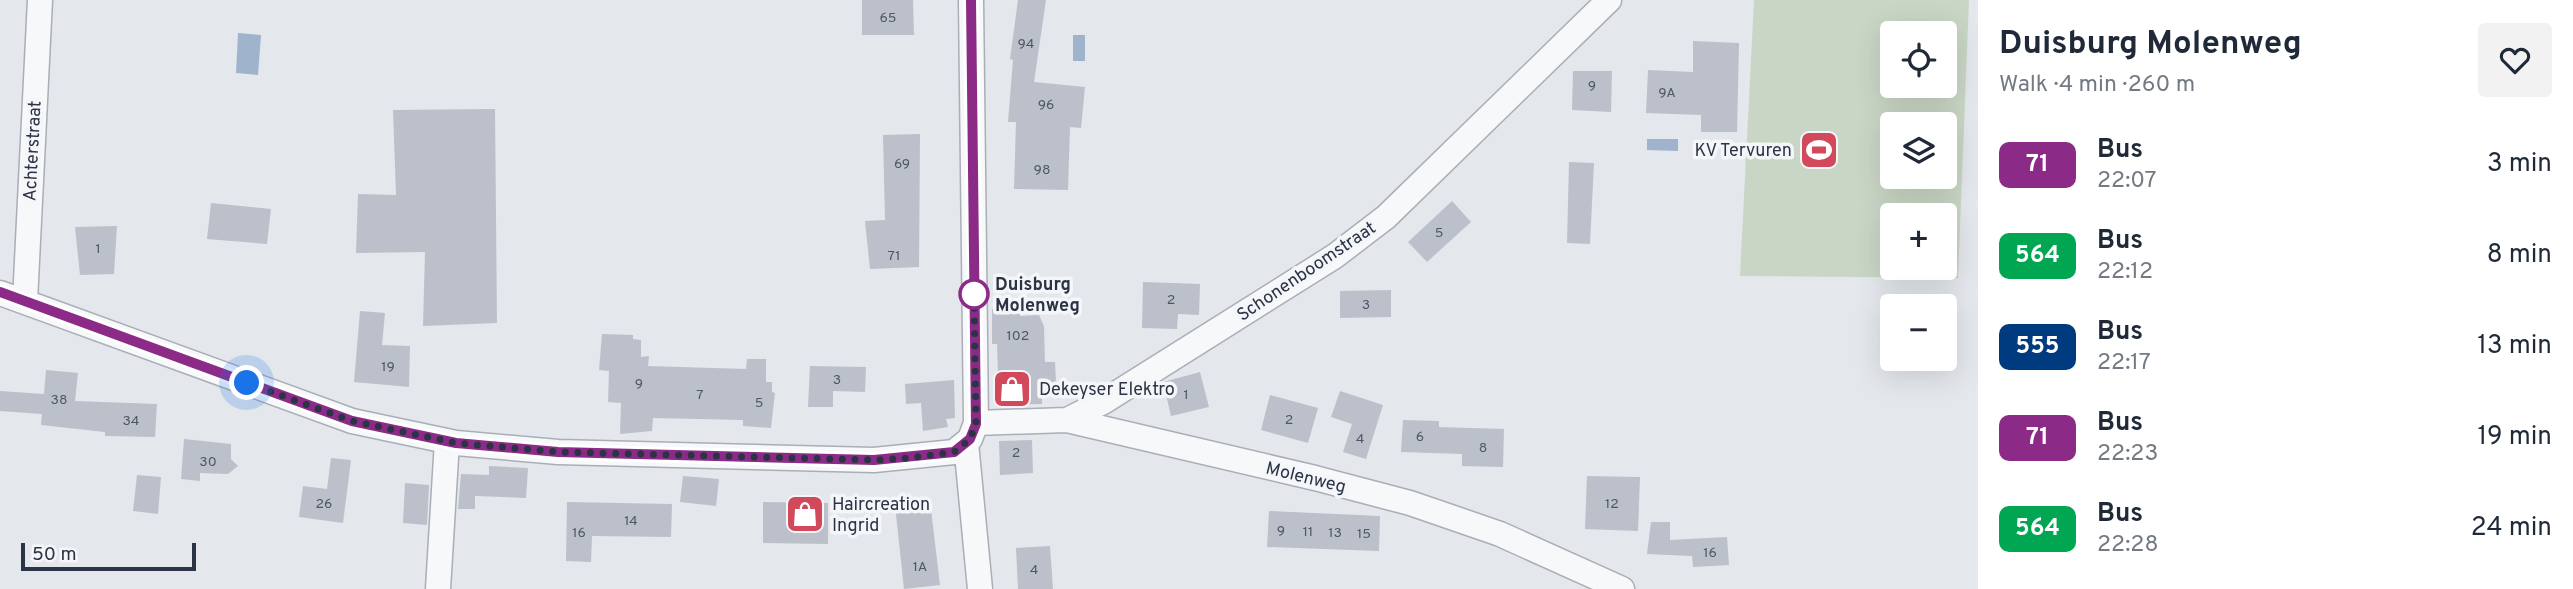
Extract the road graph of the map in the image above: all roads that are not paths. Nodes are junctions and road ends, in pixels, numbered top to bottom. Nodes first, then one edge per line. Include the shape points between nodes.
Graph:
1 (40, 0) edge
2 (971, 0) edge
3 (1609, 0) edge
4 (0, 293) edge
5 (24, 301) junction
6 (1067, 420) junction
7 (971, 433) junction
8 (447, 441) junction
9 (438, 589) edge
10 (980, 589) edge
11 (1622, 589) edge

1 - 5 street, Achterstraat
2 - 7 street
3 - 6 street, Schonenboomstraat via 1386,217 1323,263
4 - 5 street, Molenweg
5 - 8 street, Molenweg via 352,421
6 - 7 street, Molenweg
6 - 11 street, Molenweg via 1410,503 1500,534
7 - 8 street, Molenweg via 948,454 874,460 558,452
7 - 10 street
8 - 9 street

